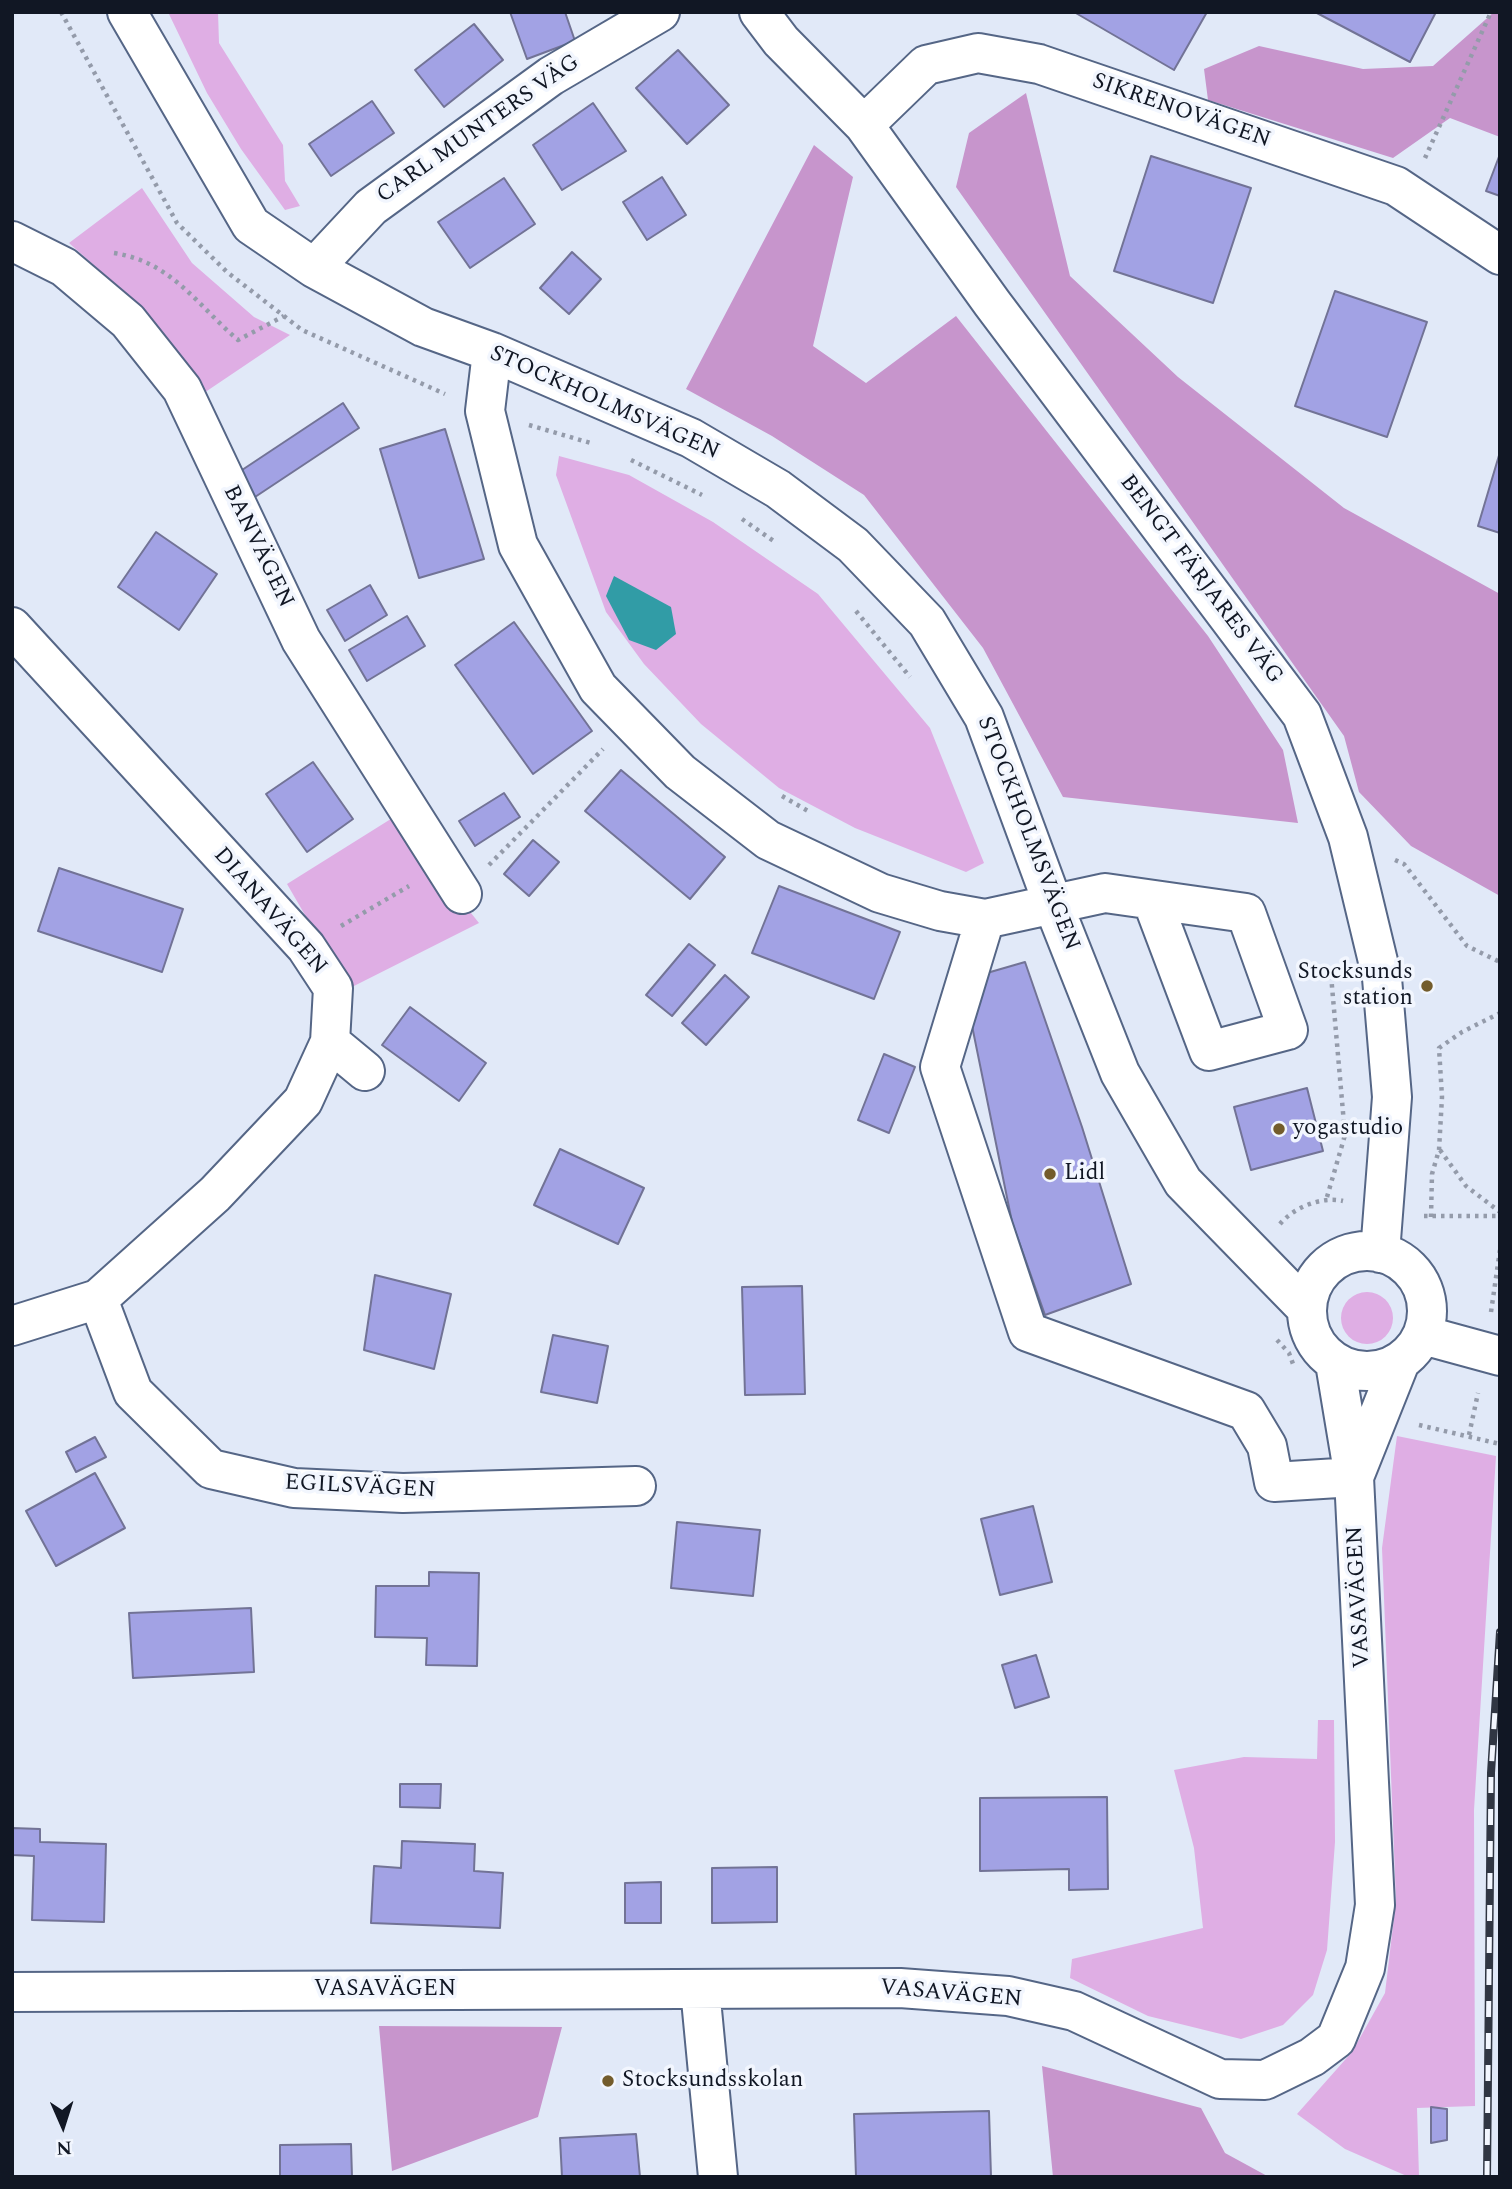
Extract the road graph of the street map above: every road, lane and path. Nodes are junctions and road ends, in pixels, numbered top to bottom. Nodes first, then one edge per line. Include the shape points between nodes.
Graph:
1 (61, 12) edge
2 (127, 12) edge
3 (660, 12) edge
4 (759, 12) edge
5 (1491, 12) edge
6 (864, 125) junction
7 (1405, 192) junction
8 (12, 241) edge
9 (1500, 254) edge
10 (64, 267) junction
11 (314, 268) junction
12 (284, 316) junction
13 (492, 352) junction
14 (485, 411) junction
15 (531, 425) junction
16 (534, 437) dead end
17 (603, 446) dead end
18 (627, 458) dead end
19 (712, 500) dead end
20 (734, 514) dead end
21 (777, 543) dead end
22 (849, 602) dead end
23 (12, 627) edge
24 (910, 678) dead end
25 (631, 721) junction
26 (779, 794) dead end
27 (812, 813) dead end
28 (517, 836) dead end
29 (1348, 837) junction
30 (454, 879) joint
31 (1152, 900) dead end
32 (1053, 904) junction
33 (985, 919) junction
34 (306, 947) junction
35 (1500, 962) edge
36 (1331, 975) dead end
37 (1500, 1013) edge
38 (330, 1042) junction
39 (365, 1071) dead end
40 (1439, 1150) junction
41 (1327, 1197) dead end
42 (1500, 1212) edge
43 (1431, 1217) dead end
44 (1380, 1253) junction
45 (98, 1299) junction
46 (1307, 1309) junction
47 (12, 1326) edge
48 (1272, 1334) dead end
49 (1412, 1349) junction
50 (1500, 1356) edge
51 (1335, 1363) junction
52 (1298, 1377) dead end
53 (1378, 1418) junction
54 (1500, 1444) edge
55 (1354, 1477) junction
56 (636, 1486) dead end
57 (700, 1989) junction
58 (12, 1992) edge
59 (718, 2177) edge

1 - 12 path via 177,223 227,272
2 - 11 street, STOCKHOLMSVÄGEN via 251,225
3 - 11 street, CARL MUNTERS VÄG via 551,76 371,207
4 - 6 street, BENGT FÄRJARES VÄG via 781,41
5 - 7 path via 1428,153
6 - 7 street, SIKRENOVÄGEN via 926,65 978,53 1040,64
6 - 29 street, BENGT FÄRJARES VÄG via 1302,715
7 - 9 street, SIKRENOVÄGEN
8 - 10 street, BANVÄGEN
10 - 12 path via 100,251 139,257 178,281 238,340
10 - 30 street, BANVÄGEN via 128,321 181,390 301,640
11 - 13 street, STOCKHOLMSVÄGEN via 423,327
12 - 14 path via 302,330
13 - 14 street
13 - 32 street, STOCKHOLMSVÄGEN via 691,438 778,489 853,545 927,622 985,717
14 - 15 path
14 - 25 street via 518,545 598,688
15 - 16 path
15 - 17 path
18 - 19 path
20 - 21 path
22 - 24 path
23 - 34 street, DIANAVÄGEN
25 - 28 path
25 - 33 street via 680,772 768,840 880,893
26 - 27 path
29 - 35 path via 1404,864 1467,946
29 - 44 street, BENGT FÄRJARES VÄG via 1382,978 1392,1097
30 - 34 path
31 - 32 street via 1105,893
32 - 33 street
32 - 46 street, STOCKHOLMSVÄGEN via 1120,1073 1183,1182
33 - 55 street via 940,1068 1028,1332 1246,1411 1267,1446 1273,1482
34 - 38 street, DIANAVÄGEN via 332,988
36 - 41 path via 1345,1135
37 - 40 path via 1439,1048
38 - 39 street
38 - 45 street, DIANAVÄGEN via 303,1101 215,1194
40 - 42 path via 1466,1186
40 - 43 path via 1432,1174
44 - 46 street via 1354,1253 1334,1261 1319,1275
44 - 49 street via 1400,1261 1416,1275 1425,1294 1428,1315
45 - 47 street, DIANAVÄGEN
45 - 56 street, EGILSVÄGEN via 133,1392 211,1469 294,1488 403,1493
46 - 51 street via 1309,1330
48 - 52 path via 1289,1353
49 - 50 street
49 - 51 street via 1381,1370 1360,1372
49 - 53 street, VASAVÄGEN
51 - 55 street, VASAVÄGEN
53 - 54 path
53 - 55 street, VASAVÄGEN
55 - 57 street, VASAVÄGEN via 1375,1905 1365,1968 1336,2039 1312,2057 1265,2080 1220,2079 1074,2011 1008,1996 900,1988
57 - 58 street, VASAVÄGEN
57 - 59 street

